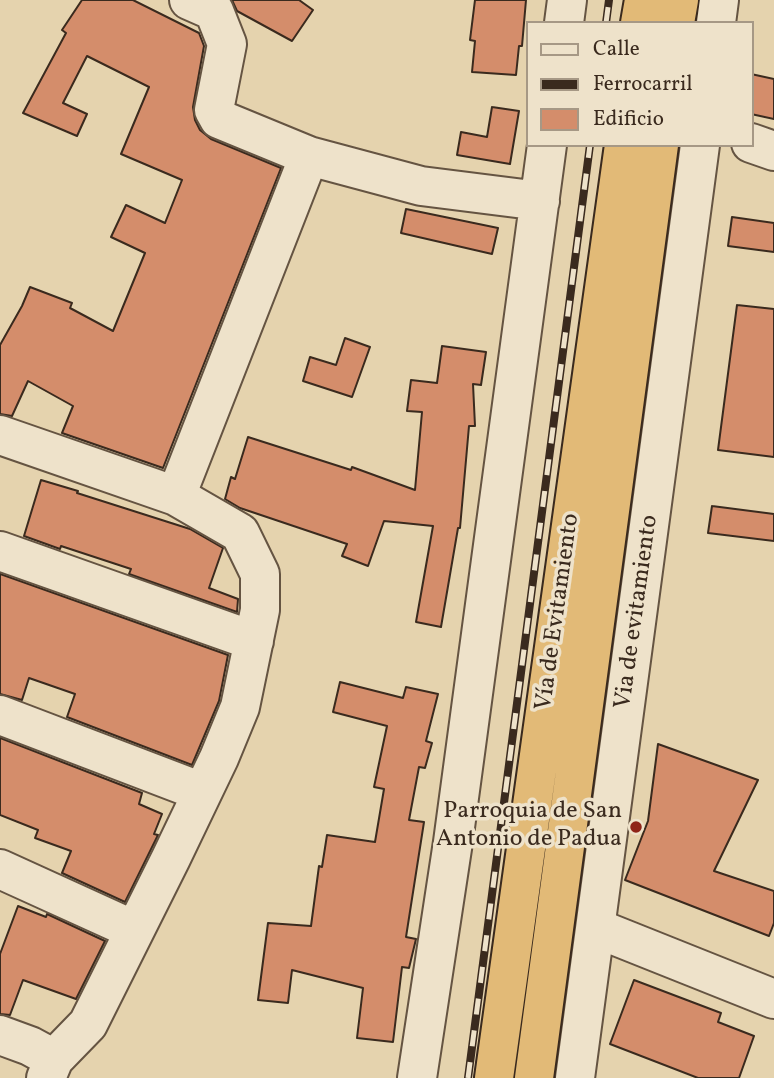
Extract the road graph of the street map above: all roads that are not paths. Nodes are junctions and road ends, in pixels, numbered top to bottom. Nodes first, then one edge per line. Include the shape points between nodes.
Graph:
1 (189, 0) edge
2 (567, 0) edge
3 (644, 0) edge
4 (678, 0) edge
5 (719, 0) edge
6 (564, 21) edge
7 (640, 21) edge
8 (676, 21) edge
9 (716, 21) edge
10 (753, 144) edge
11 (547, 147) edge
12 (624, 147) edge
13 (659, 147) edge
14 (701, 147) edge
15 (774, 151) edge
16 (309, 156) junction
17 (540, 201) junction
18 (0, 435) edge
19 (176, 496) junction
20 (0, 551) edge
21 (254, 641) junction
22 (0, 715) edge
23 (202, 792) junction
24 (0, 869) edge
25 (596, 928) junction
26 (134, 930) junction
27 (774, 999) edge
28 (0, 1035) edge
29 (50, 1069) edge
30 (417, 1078) edge
31 (494, 1078) edge
32 (534, 1078) edge
33 (575, 1078) edge

1 - 16 street via 214,11 227,44 214,110 219,119
2 - 6 street
3 - 7 highway
4 - 8 highway
5 - 9 street
10 - 15 street
11 - 17 street
12 - 31 highway, Vía de Evitamiento
13 - 32 highway, Vía de Evitamiento
14 - 25 street, Via de evitamiento
16 - 17 street via 421,186
16 - 19 street
17 - 30 street
18 - 19 street
19 - 21 street via 240,533 260,574
20 - 21 street
21 - 23 street via 240,707
22 - 23 street
23 - 26 street
24 - 26 street
25 - 27 street
25 - 33 street, Via de evitamiento
26 - 29 street via 88,1024
28 - 29 street via 30,1046

